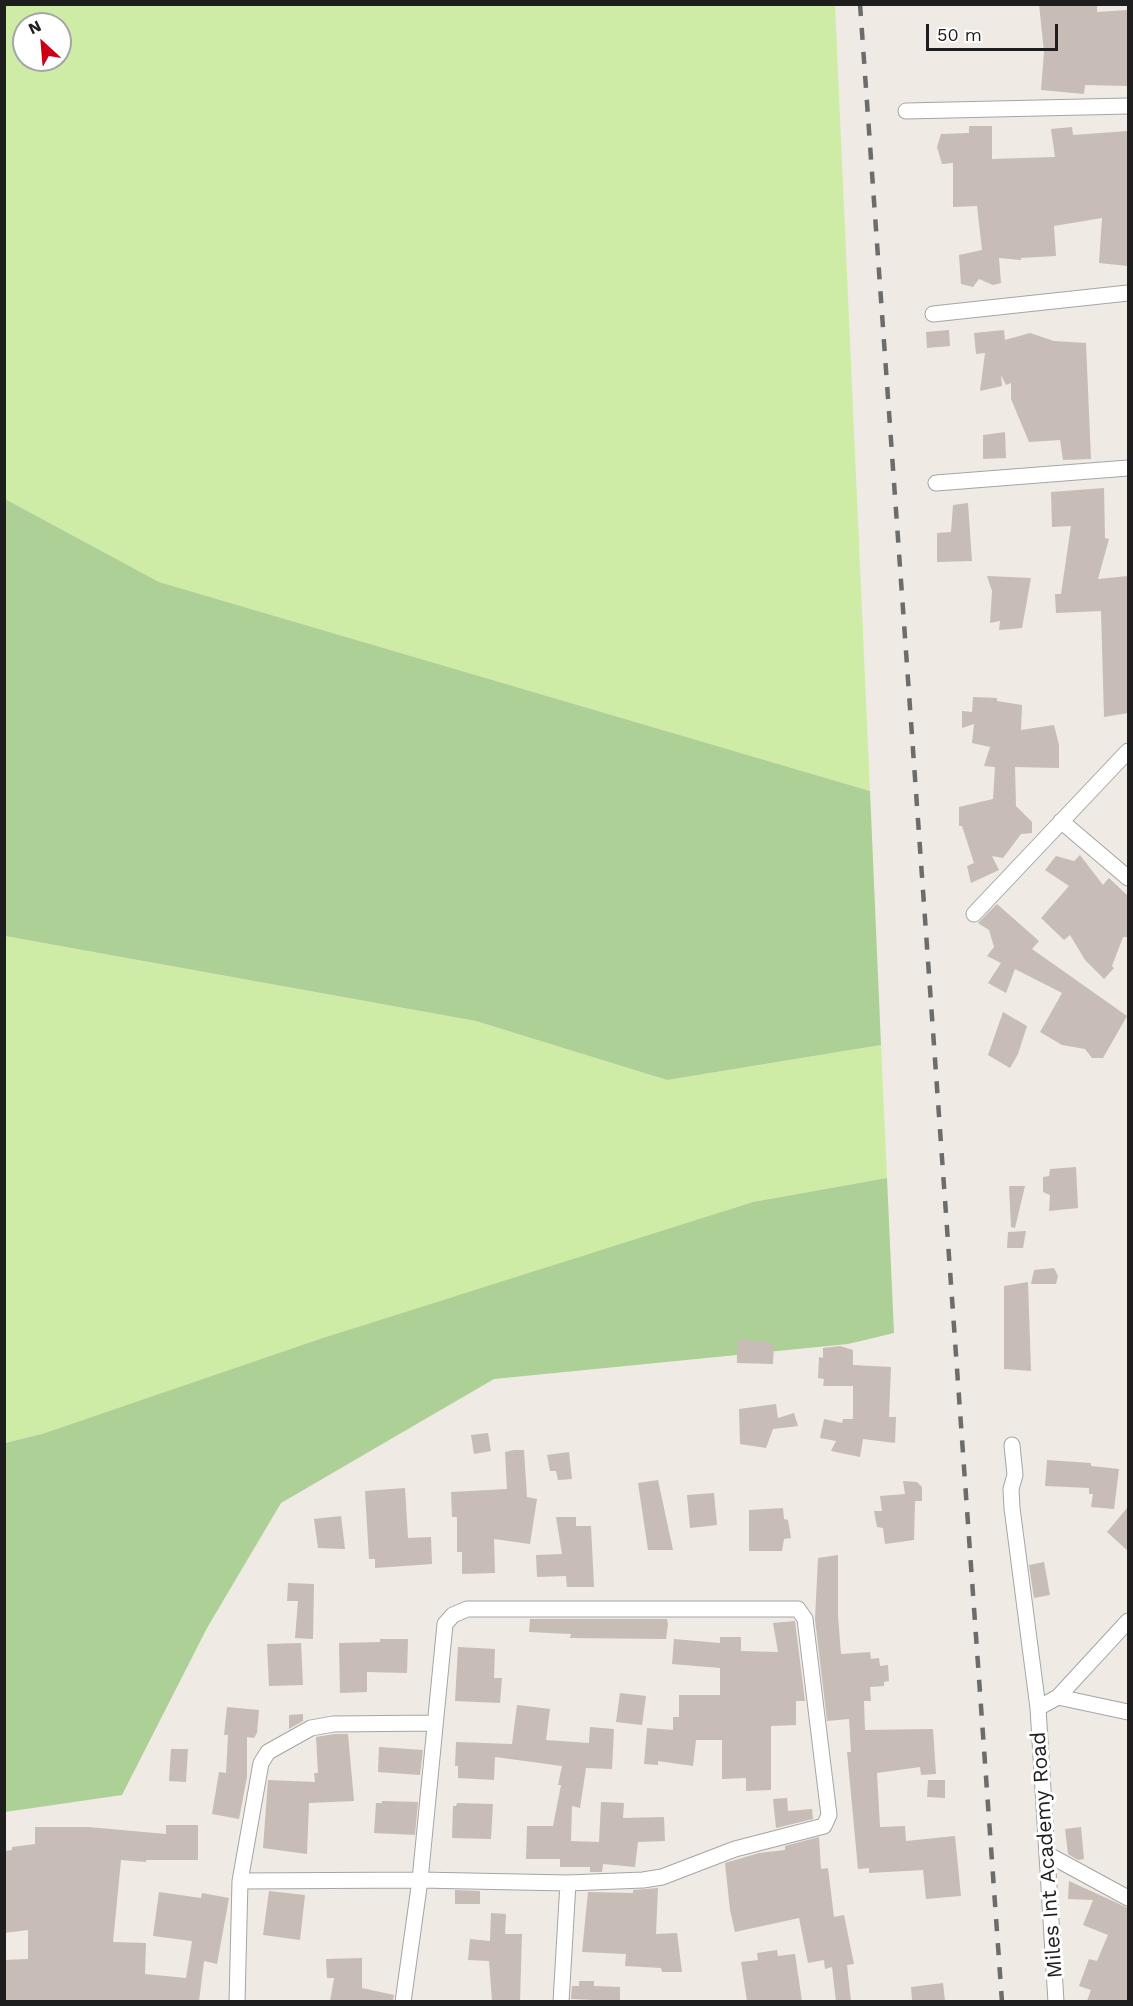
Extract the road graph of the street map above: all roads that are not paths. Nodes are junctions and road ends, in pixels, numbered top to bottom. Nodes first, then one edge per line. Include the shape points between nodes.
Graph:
1 (1128, 106) edge
2 (906, 111) dead end
3 (1128, 293) edge
4 (933, 314) dead end
5 (1128, 468) edge
6 (936, 483) dead end
7 (1128, 751) edge
8 (1062, 821) junction
9 (1128, 878) edge
10 (974, 914) dead end
11 (1012, 1445) dead end
12 (1128, 1621) edge
13 (1058, 1696) junction
14 (1038, 1708) junction
15 (1128, 1712) edge
16 (435, 1723) junction
17 (1047, 1854) junction
18 (420, 1880) junction
19 (240, 1881) junction
20 (568, 1883) junction
21 (1128, 1898) edge
22 (237, 2001) edge
23 (403, 2001) edge
24 (561, 2001) edge
25 (1056, 2001) edge

1 - 2 street
3 - 4 street
5 - 6 street
7 - 8 street
8 - 9 street
8 - 10 street
11 - 14 street, Miles Int Academy Road via 1012,1508
12 - 13 street
13 - 14 street
13 - 15 street
14 - 17 street, Miles Int Academy Road
16 - 18 street
16 - 19 street via 333,1724 311,1728 268,1752 261,1763
16 - 20 street via 445,1624 467,1609 798,1609 805,1619 825,1781 829,1815 824,1826 735,1849 662,1877
17 - 21 street
17 - 25 street, Miles Int Academy Road
18 - 19 street
18 - 20 street
18 - 23 street
19 - 22 street
20 - 24 street

